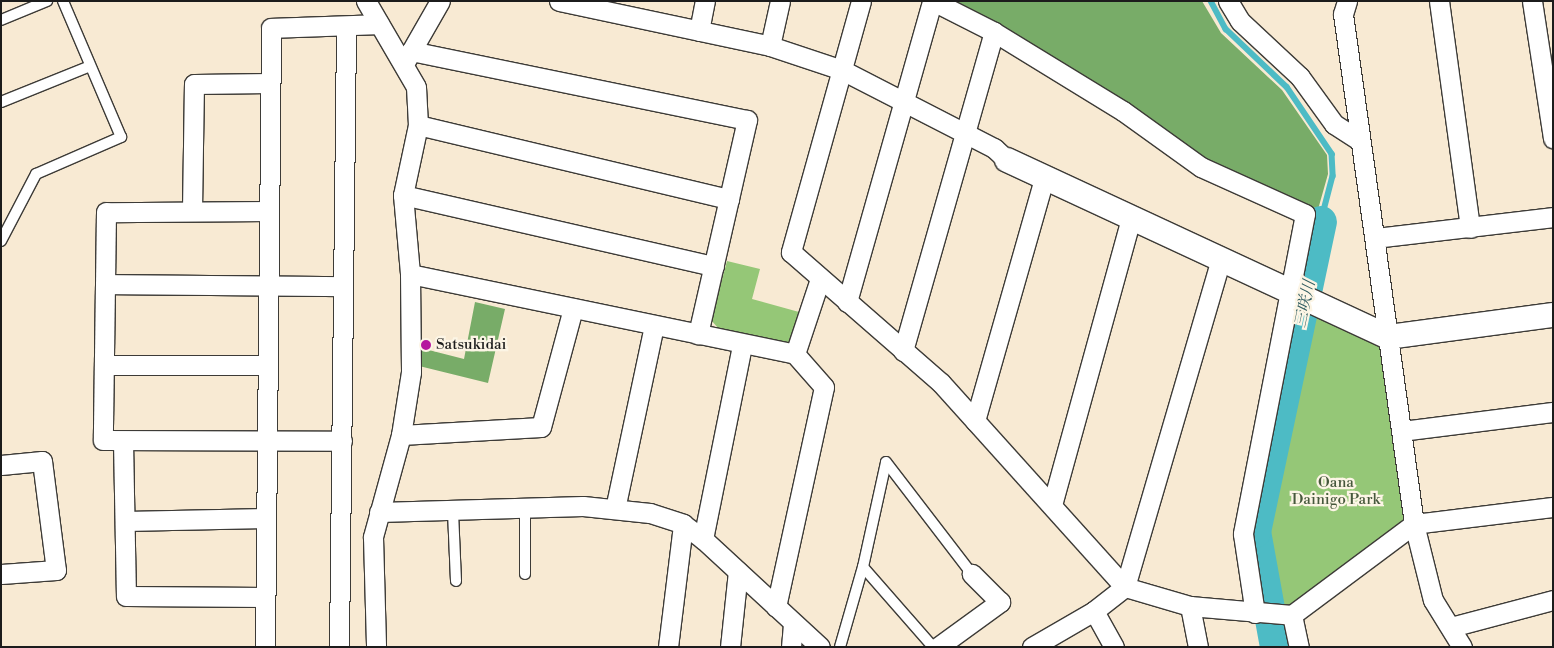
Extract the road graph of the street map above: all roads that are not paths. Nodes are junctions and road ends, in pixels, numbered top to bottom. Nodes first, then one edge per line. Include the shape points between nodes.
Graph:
1 (47, 1) edge
2 (63, 1) edge
3 (366, 1) edge
4 (440, 1) edge
5 (559, 1) edge
6 (706, 1) edge
7 (780, 1) edge
8 (861, 1) edge
9 (933, 1) edge
10 (1228, 1) edge
11 (1346, 1) edge
12 (1439, 1) edge
13 (1532, 1) edge
14 (623, 8) edge
15 (1, 20) edge
16 (379, 24) junction
17 (346, 26) junction
18 (699, 31) junction
19 (994, 32) junction
20 (770, 46) junction
21 (408, 57) junction
22 (90, 66) junction
23 (842, 70) junction
24 (270, 83) junction
25 (1, 102) edge
26 (904, 102) junction
27 (418, 125) junction
28 (966, 132) junction
29 (1553, 138) edge
30 (1359, 140) junction
31 (1007, 160) joint
32 (1044, 178) junction
33 (403, 196) junction
34 (729, 199) junction
35 (192, 210) junction
36 (269, 211) junction
37 (1131, 218) junction
38 (1553, 218) edge
39 (1470, 228) junction
40 (1375, 238) junction
41 (1, 241) edge
42 (1221, 259) junction
43 (714, 266) junction
44 (410, 274) junction
45 (820, 279) junction
46 (106, 284) junction
47 (268, 285) junction
48 (342, 286) junction
49 (1299, 296) junction
50 (847, 302) junction
51 (573, 308) junction
52 (1553, 315) edge
53 (654, 325) junction
54 (698, 334) junction
55 (1388, 337) junction
56 (742, 345) junction
57 (903, 351) junction
58 (795, 354) junction
59 (105, 365) junction
60 (268, 365) junction
61 (1553, 412) edge
62 (975, 421) junction
63 (1402, 431) junction
64 (401, 435) junction
65 (267, 440) junction
66 (123, 441) junction
67 (342, 441) junction
68 (1, 465) edge
69 (1052, 505) junction
70 (1553, 507) edge
71 (524, 508) junction
72 (615, 509) junction
73 (379, 512) junction
74 (453, 512) junction
75 (266, 518) junction
76 (125, 521) junction
77 (683, 524) junction
78 (1414, 524) junction
79 (703, 539) junction
80 (863, 567) junction
81 (738, 571) junction
82 (1, 574) edge
83 (525, 574) dead end
84 (972, 574) joint
85 (456, 581) dead end
86 (1125, 587) junction
87 (265, 597) junction
88 (1553, 600) edge
89 (1190, 606) junction
90 (776, 607) junction
91 (1094, 611) junction
92 (1255, 613) junction
93 (1292, 614) junction
94 (793, 623) junction
95 (1450, 627) junction
96 (265, 647) edge
97 (338, 647) edge
98 (376, 647) edge
99 (668, 647) edge
100 (730, 647) edge
101 (790, 647) edge
102 (820, 647) edge
103 (840, 647) edge
104 (933, 647) edge
105 (938, 647) edge
106 (1032, 647) edge
107 (1114, 647) edge
108 (1198, 647) edge
109 (1298, 647) edge
110 (1462, 647) edge

1 - 15 lane
2 - 22 lane
3 - 16 street
4 - 21 street
5 - 14 street
6 - 18 street
7 - 20 street
8 - 23 street
9 - 19 street
9 - 26 street
10 - 30 street via 1240,21 1300,77 1334,124
11 - 30 street via 1343,14
12 - 39 street
13 - 29 street
14 - 18 street
16 - 17 street
16 - 21 street
17 - 24 street via 271,28
17 - 48 street
18 - 20 street
19 - 28 street
19 - 49 street via 1123,111 1201,167 1305,214
20 - 23 street
21 - 27 street via 416,87
21 - 34 street via 747,120
22 - 25 lane
22 - 41 lane via 121,137 36,174
23 - 26 street
23 - 45 street via 791,252
24 - 35 street via 194,84
24 - 36 street
26 - 28 street
26 - 50 street
27 - 33 street
27 - 34 street
28 - 31 street
28 - 57 street
30 - 40 street
31 - 32 street
32 - 37 street
32 - 62 street
33 - 43 street
33 - 44 street
34 - 43 street
35 - 36 street
35 - 46 street via 106,212
36 - 47 street
37 - 42 street
37 - 69 street
38 - 39 street
39 - 40 street
40 - 55 street
42 - 49 street
42 - 86 street
43 - 54 street
44 - 51 street
44 - 64 street via 411,372
45 - 50 street
45 - 58 street
46 - 47 street
46 - 59 street
47 - 48 street
47 - 60 street
48 - 67 street
49 - 55 street
49 - 92 street via 1243,534
50 - 57 street
51 - 53 street
51 - 64 street via 541,427
52 - 55 street
53 - 54 street
53 - 72 street
54 - 56 street
55 - 63 street
56 - 58 street
56 - 79 street
57 - 62 street
58 - 90 street via 824,387
59 - 60 street
59 - 66 street via 103,440
60 - 65 street
61 - 63 street
62 - 69 street
63 - 78 street
64 - 73 street
65 - 66 street
65 - 67 street
65 - 75 street
66 - 76 street
67 - 97 street
68 - 82 street via 42,461 56,570
69 - 86 street
70 - 78 street
71 - 72 street
71 - 74 street
71 - 83 lane
72 - 77 street via 650,513
73 - 74 street
73 - 98 street via 373,537
74 - 85 lane
75 - 76 street
75 - 87 street
76 - 87 street via 126,596
77 - 79 street
77 - 99 street
78 - 93 street
78 - 95 street via 1432,600
79 - 81 street
80 - 84 lane via 886,462
80 - 103 lane
80 - 104 lane
81 - 90 street
81 - 100 street
84 - 105 street via 1000,602
86 - 89 street
86 - 91 street
87 - 96 street
88 - 95 street
89 - 92 street
89 - 108 street
90 - 94 street
91 - 106 street
91 - 107 street
92 - 93 street
93 - 109 street
94 - 101 street
94 - 102 street
95 - 110 street

